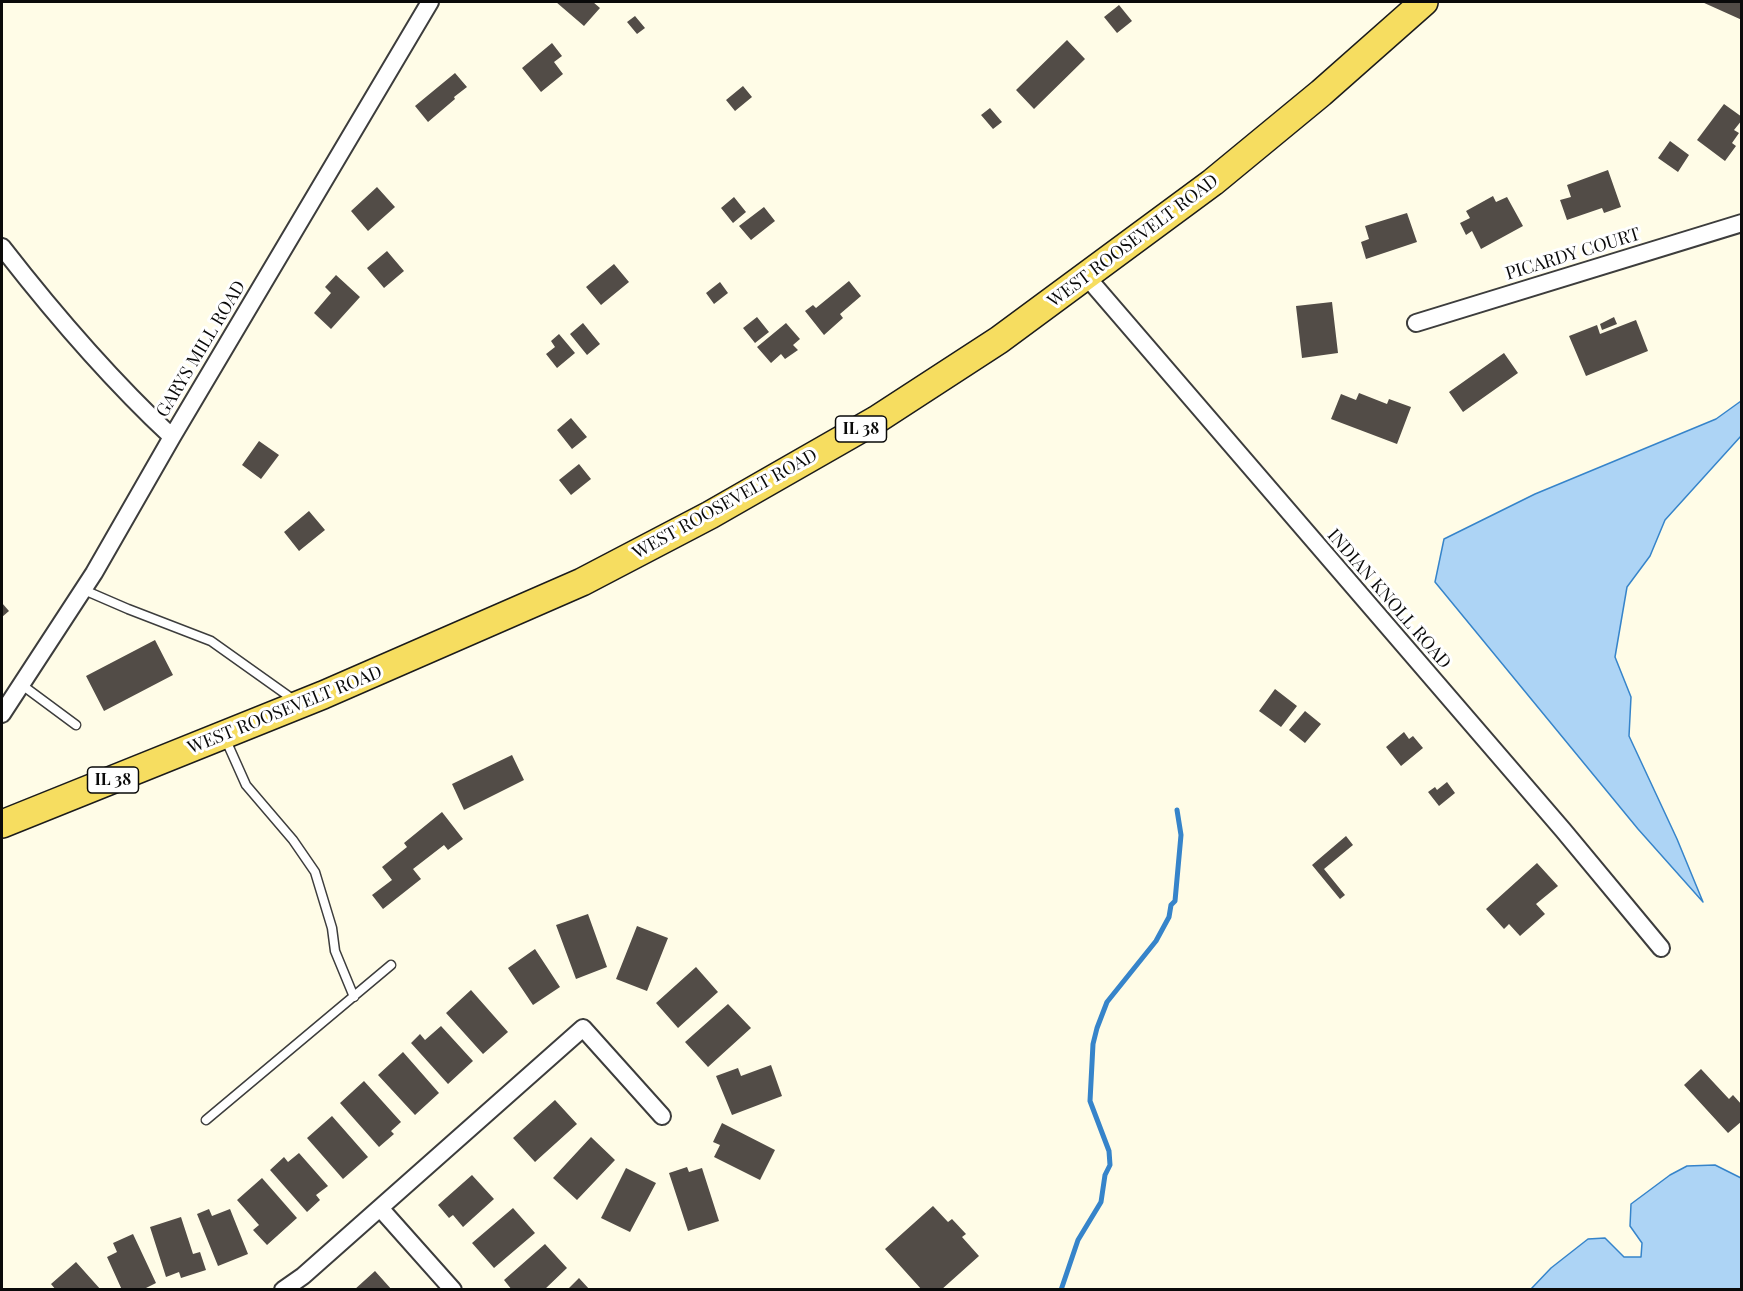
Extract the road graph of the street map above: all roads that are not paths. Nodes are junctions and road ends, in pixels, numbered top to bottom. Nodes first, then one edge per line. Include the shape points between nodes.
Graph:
1 (430, 2) edge
2 (1424, 2) edge
3 (1742, 224) edge
4 (2, 248) edge
5 (1086, 276) junction
6 (1416, 323) dead end
7 (172, 437) junction
8 (84, 590) junction
9 (22, 685) junction
10 (300, 704) junction
11 (2, 714) edge
12 (76, 725) dead end
13 (224, 735) junction
14 (2, 824) edge
15 (1661, 948) dead end
16 (391, 965) dead end
17 (354, 997) junction
18 (662, 1116) dead end
19 (206, 1120) dead end
20 (380, 1208) junction
21 (283, 1290) edge
22 (453, 1290) edge

1 - 7 street, GARYS MILL ROAD
2 - 5 main road, WEST ROOSEVELT ROAD / IL 38 via 1214,182
3 - 6 street, PICARDY COURT
4 - 7 street via 47,305
5 - 10 main road, WEST ROOSEVELT ROAD / IL 38 via 999,340 876,420 711,515 582,582
5 - 15 street, INDIAN KNOLL ROAD
7 - 8 street, GARYS MILL ROAD
8 - 9 street, GARYS MILL ROAD
8 - 10 lane via 211,641
9 - 11 street, GARYS MILL ROAD
9 - 12 lane
10 - 13 main road, WEST ROOSEVELT ROAD / IL 38
13 - 14 main road, WEST ROOSEVELT ROAD / IL 38
13 - 17 lane via 246,785 315,872 335,951
16 - 17 lane
17 - 19 lane
18 - 20 street via 583,1028
20 - 21 street
20 - 22 street

